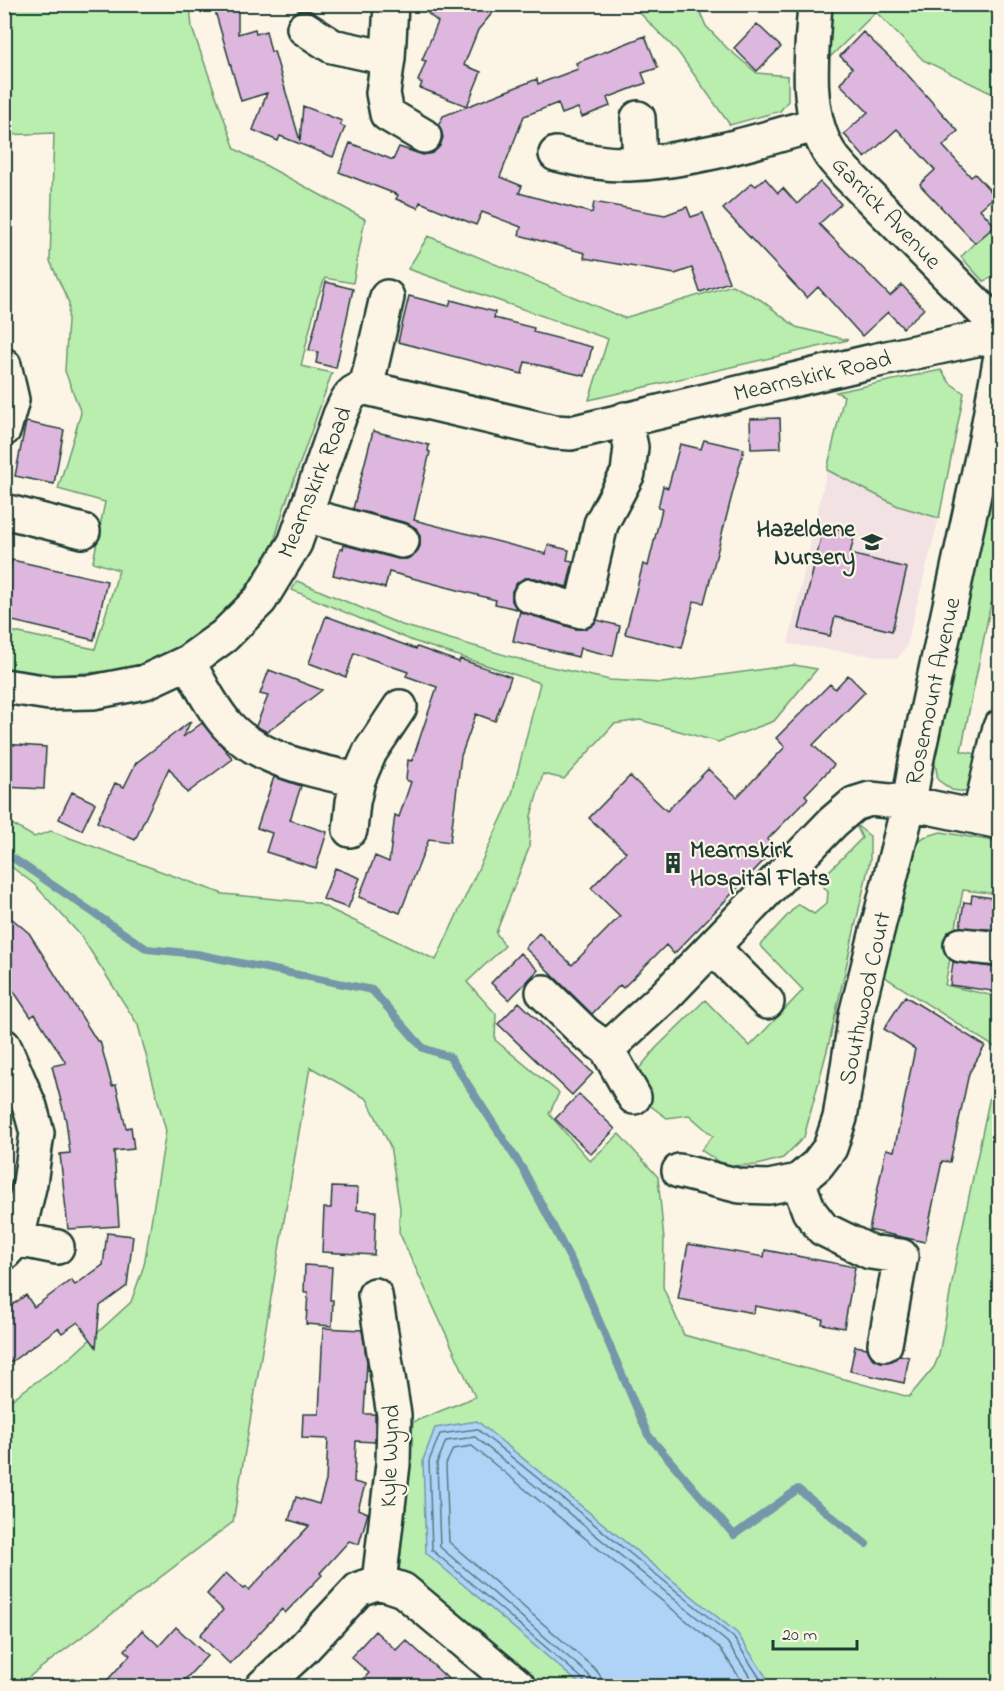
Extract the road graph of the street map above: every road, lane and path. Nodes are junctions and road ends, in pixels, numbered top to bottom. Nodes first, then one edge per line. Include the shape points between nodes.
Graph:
1 (391, 4) edge
2 (815, 4) edge
3 (304, 28) dead end
4 (388, 58) junction
5 (638, 118) dead end
6 (817, 124) junction
7 (424, 136) dead end
8 (556, 154) dead end
9 (640, 163) junction
10 (387, 297) dead end
11 (999, 328) edge
12 (999, 334) edge
13 (999, 361) edge
14 (4, 365) edge
15 (366, 388) junction
16 (625, 419) junction
17 (4, 429) edge
18 (4, 511) edge
19 (305, 515) junction
20 (83, 531) dead end
21 (402, 541) dead end
22 (530, 596) dead end
23 (188, 662) junction
24 (4, 686) edge
25 (400, 707) dead end
26 (999, 727) edge
27 (358, 780) junction
28 (909, 803) junction
29 (989, 820) edge
30 (350, 830) dead end
31 (961, 945) dead end
32 (712, 948) junction
33 (999, 949) edge
34 (543, 992) dead end
35 (767, 1002) dead end
36 (4, 1046) edge
37 (607, 1049) junction
38 (634, 1097) dead end
39 (679, 1172) dead end
40 (798, 1180) junction
41 (10, 1246) edge
42 (57, 1248) dead end
43 (375, 1295) dead end
44 (885, 1344) dead end
45 (379, 1582) junction
46 (263, 1686) edge
47 (518, 1686) edge

1 - 4 street
2 - 6 street, Garrick Avenue via 812,58
3 - 4 street via 332,46
4 - 7 street via 383,93 387,114
5 - 9 street
6 - 9 street via 716,153
6 - 11 street, Garrick Avenue via 829,153 845,172
8 - 9 street via 589,161
10 - 15 street
12 - 16 street, Mearnskirk Road
13 - 28 street, Rosemount Avenue
14 - 17 street via 12,400
15 - 16 street, Mearnskirk Road via 554,432 571,433
15 - 19 street, Mearnskirk Road via 356,389 349,396
16 - 22 street via 631,447 628,473 601,524 581,611
18 - 20 street
19 - 21 street
19 - 23 street, Mearnskirk Road via 295,543 260,600 224,636
23 - 24 street, Mearnskirk Road via 145,682 93,692 49,693
23 - 27 street via 228,726 254,747 284,762
25 - 27 street via 370,752
26 - 29 street
27 - 30 street
28 - 29 street
28 - 32 street, Rosemount Avenue via 870,799 854,804
28 - 40 street, Southwood Court via 856,1015 840,1118 830,1148
31 - 33 street
32 - 35 street
32 - 37 street, Rosemount Avenue
34 - 37 street
36 - 41 street via 37,1133 30,1183
37 - 38 street
39 - 40 street, Southwood Court via 740,1186 769,1187
40 - 44 street via 808,1210 823,1229 870,1252 900,1256
41 - 42 street
43 - 45 street, Kyle Wynd via 394,1415 393,1464
45 - 46 street via 359,1589
45 - 47 street via 404,1590

